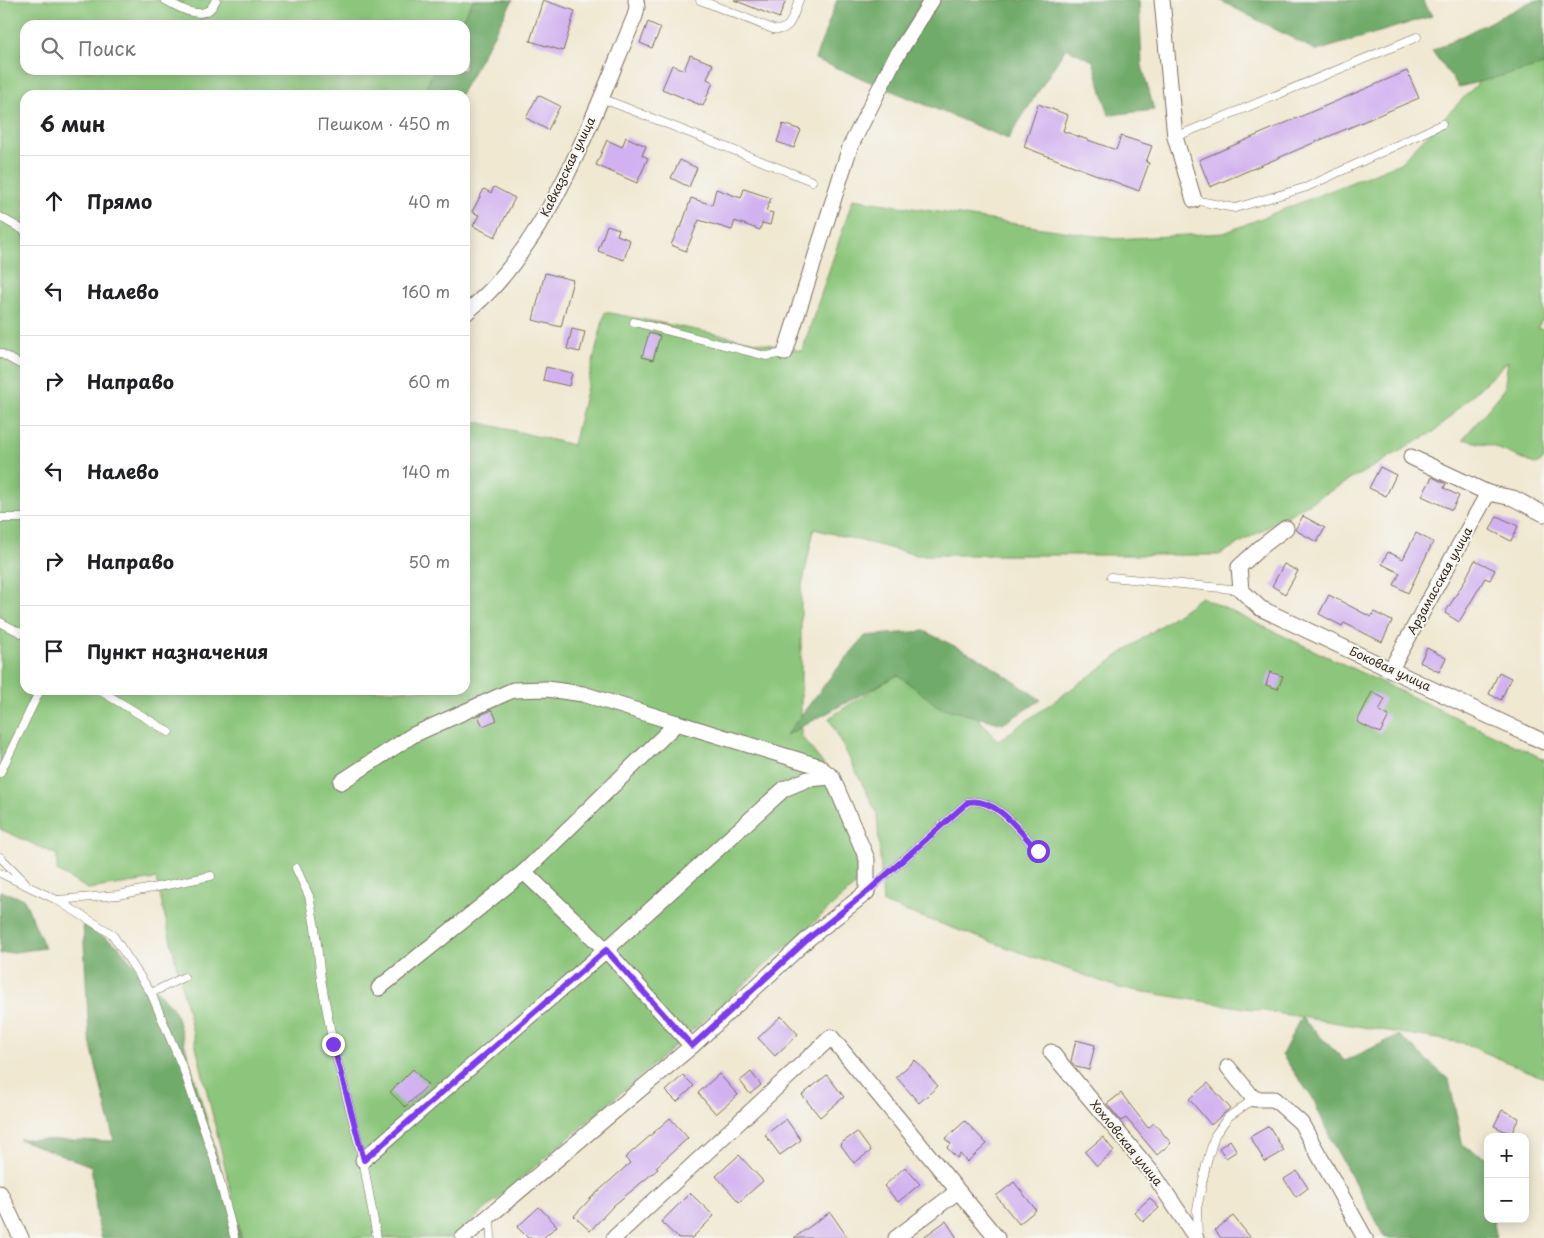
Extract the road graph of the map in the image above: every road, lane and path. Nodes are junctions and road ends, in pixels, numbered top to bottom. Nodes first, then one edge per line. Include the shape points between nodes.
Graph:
1 (165, 0) edge
2 (216, 0) edge
3 (636, 0) edge
4 (700, 0) edge
5 (799, 0) edge
6 (932, 0) edge
7 (1162, 0) edge
8 (1417, 37) dead end
9 (601, 98) junction
10 (1442, 124) dead end
11 (1175, 137) junction
12 (812, 181) dead end
13 (1194, 200) joint
14 (0, 217) edge
15 (20, 228) edge
16 (470, 309) edge
17 (634, 322) dead end
18 (0, 353) edge
19 (786, 354) joint
20 (20, 364) edge
21 (1411, 457) dead end
22 (1488, 493) junction
23 (1544, 514) edge
24 (0, 518) edge
25 (20, 518) edge
26 (1286, 528) dead end
27 (1111, 577) dead end
28 (1241, 590) junction
29 (0, 622) edge
30 (20, 632) edge
31 (1391, 670) junction
32 (38, 695) edge
33 (107, 695) edge
34 (677, 723) junction
35 (168, 732) dead end
36 (1544, 742) edge
37 (0, 774) edge
38 (832, 777) junction
39 (341, 782) dead end
40 (1038, 851) dead end
41 (0, 857) edge
42 (296, 868) dead end
43 (524, 872) junction
44 (0, 873) edge
45 (211, 876) dead end
46 (28, 885) junction
47 (867, 892) junction
48 (57, 900) junction
49 (606, 950) junction
50 (184, 976) dead end
51 (379, 988) dead end
52 (151, 993) junction
53 (692, 1046) junction
54 (1051, 1052) dead end
55 (1228, 1067) dead end
56 (1254, 1099) junction
57 (364, 1160) junction
58 (958, 1191) junction
59 (0, 1193) edge
60 (490, 1216) junction
61 (234, 1236) dead end
62 (21, 1238) edge
63 (377, 1238) edge
64 (463, 1238) edge
65 (491, 1238) edge
66 (614, 1238) edge
67 (896, 1238) edge
68 (997, 1238) edge
69 (1198, 1238) edge
70 (1365, 1238) edge

1 - 2 lane via 199,14 210,10
3 - 9 street, Кавказская улица via 635,16
4 - 5 lane via 780,31 786,29
6 - 19 street via 894,60 850,147
7 - 11 street
8 - 11 lane
9 - 12 lane
9 - 16 street, Кавказская улица via 554,200 498,283
10 - 13 lane via 1307,187 1235,208
11 - 13 street
14 - 15 lane
17 - 19 lane via 766,356
18 - 20 lane
21 - 22 street
22 - 23 street via 1513,498
22 - 31 street, Арзамасская улица
24 - 25 lane
26 - 28 street via 1239,567
27 - 28 lane
28 - 31 street, Боковая улица via 1260,608
29 - 30 lane
31 - 36 street, Боковая улица
32 - 37 lane
33 - 35 lane
34 - 38 street via 818,766
34 - 39 street via 583,694 547,689 513,690 413,736
34 - 43 street
38 - 47 street via 867,859
38 - 49 street via 808,779 784,789
40 - 47 lane via 998,809 983,802 968,802
41 - 46 lane
42 - 57 lane via 309,896 333,1044
43 - 49 street
43 - 51 street
44 - 46 lane
45 - 48 lane via 118,895
46 - 48 lane
47 - 53 street via 809,938
48 - 52 lane via 112,934
49 - 53 street
49 - 57 street
50 - 52 lane
52 - 61 lane via 184,1072 214,1159
53 - 60 street
54 - 69 street, Хохловская улица via 1154,1175
55 - 56 street
56 - 69 lane via 1228,1117 1215,1135 1197,1209
56 - 70 street via 1274,1099 1300,1123
57 - 63 lane
58 - 66 street via 831,1037
58 - 67 street
58 - 68 street
59 - 62 street
60 - 64 street
60 - 65 lane

